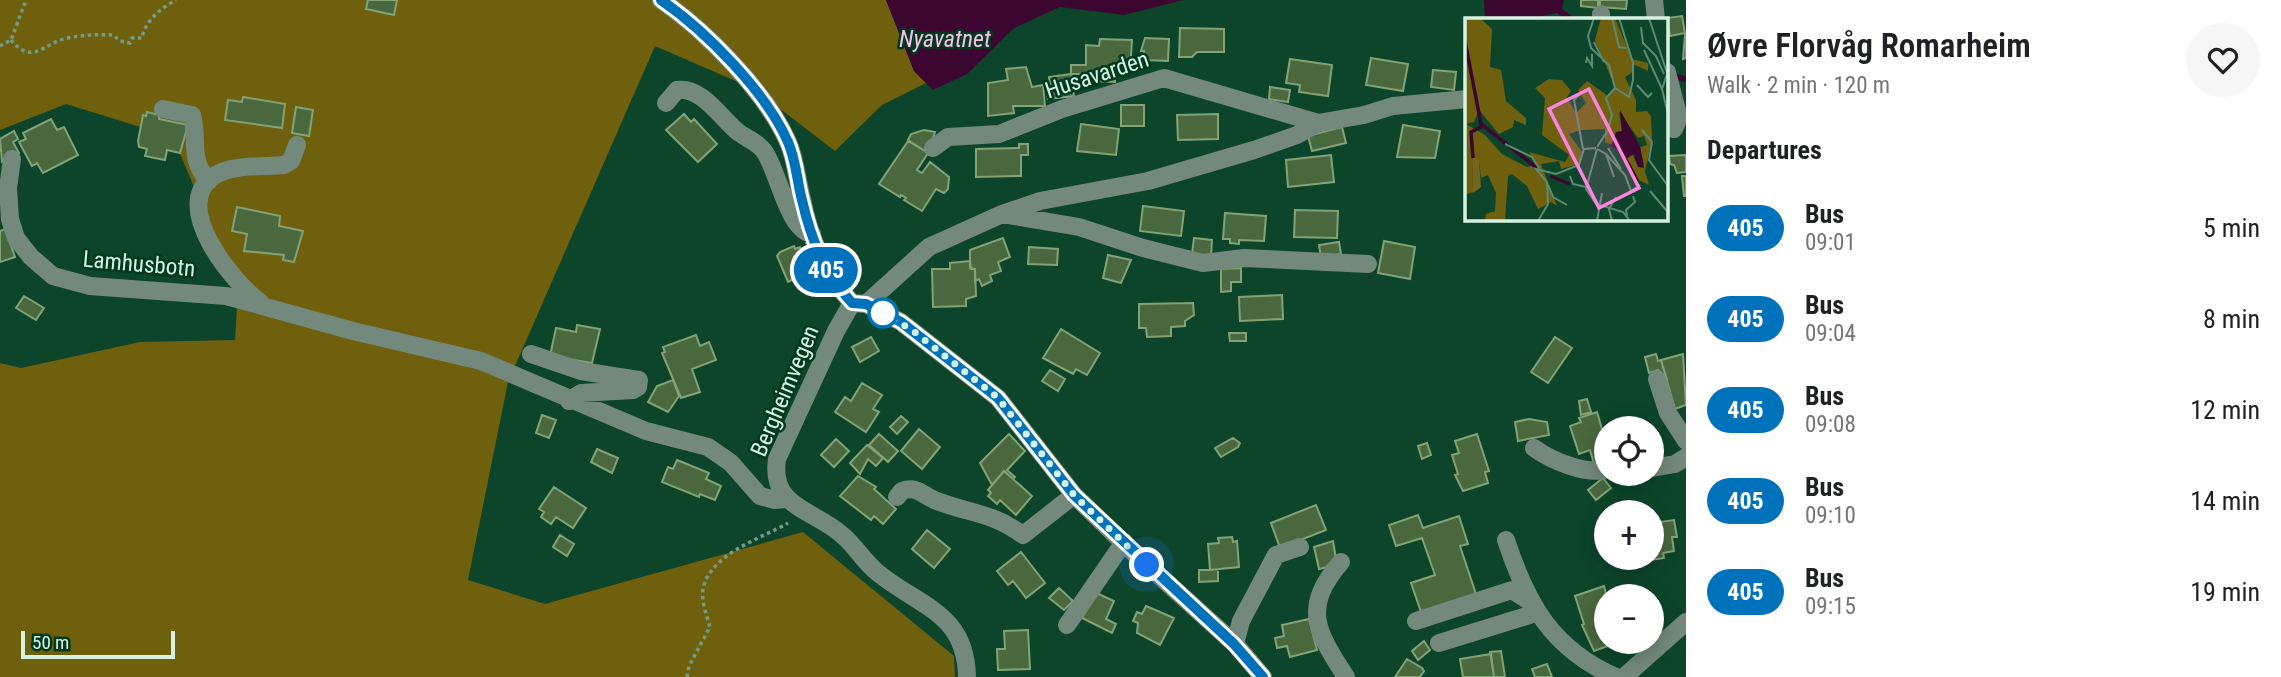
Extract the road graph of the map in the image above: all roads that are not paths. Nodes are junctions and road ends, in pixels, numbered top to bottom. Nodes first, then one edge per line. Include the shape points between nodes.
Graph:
1 (661, 0) edge
2 (1654, 0) edge
3 (1656, 18) edge
4 (1668, 81) edge
5 (1465, 99) edge
6 (666, 103) dead end
7 (163, 109) dead end
8 (1318, 123) junction
9 (1673, 124) edge
10 (297, 145) dead end
11 (933, 148) dead end
12 (12, 159) dead end
13 (209, 181) junction
14 (1002, 214) junction
15 (811, 234) junction
16 (1368, 264) dead end
17 (859, 304) junction
18 (269, 309) junction
19 (531, 354) dead end
20 (1657, 379) dead end
21 (569, 401) junction
22 (1686, 440) edge
23 (1534, 448) dead end
24 (1686, 457) edge
25 (1664, 466) edge
26 (1594, 470) edge
27 (1074, 495) junction
28 (897, 497) dead end
29 (786, 499) junction
30 (1506, 540) dead end
31 (1124, 542) junction
32 (1300, 547) dead end
33 (1341, 562) dead end
34 (1533, 607) junction
35 (1416, 621) dead end
36 (1686, 622) edge
37 (1067, 625) dead end
38 (1439, 643) dead end
39 (1234, 644) junction
40 (967, 677) edge
41 (1263, 677) edge
42 (1346, 677) edge
43 (1616, 677) edge
44 (1624, 677) edge

1 - 15 street via 690,22 743,77 780,126 793,155
2 - 3 street
4 - 9 street
5 - 8 street, Husavarden via 1393,106
6 - 15 street via 677,90 694,93 759,145 774,169 794,221
7 - 13 street via 192,116 198,170
8 - 11 street, Husavarden via 1164,78 999,134 948,137
8 - 14 street, Husavarden via 1297,135 1148,181 1040,201
10 - 13 street via 295,156 284,164 221,173
12 - 18 street, Lamhusbotn via 8,188 16,238 53,276 90,286 226,296
13 - 18 street, Lamhusbotn via 198,204 215,255 243,288
14 - 16 street via 1079,227 1203,263 1244,258
14 - 17 street, Husavarden via 929,247
15 - 17 street via 822,264
17 - 27 street via 912,330 998,398
17 - 29 street, Bergheimvegen via 836,331 777,460 776,481
18 - 21 street, Lamhusbotn via 481,360
19 - 21 street via 581,371 639,380 633,390 581,393
20 - 22 street via 1668,412
21 - 29 street, Lamhusbotn via 646,431 708,447 731,463 760,496
23 - 26 street via 1564,463
24 - 25 street
27 - 28 street via 1023,535 994,517 937,501 913,489
27 - 31 street
29 - 40 street via 843,535 878,573 952,625 966,658
30 - 34 street
31 - 37 street
31 - 39 street
32 - 39 street via 1276,555
33 - 42 street via 1322,589 1316,611 1319,632
34 - 35 street via 1512,590
34 - 38 street
34 - 43 street via 1581,658
36 - 44 street
39 - 41 street

